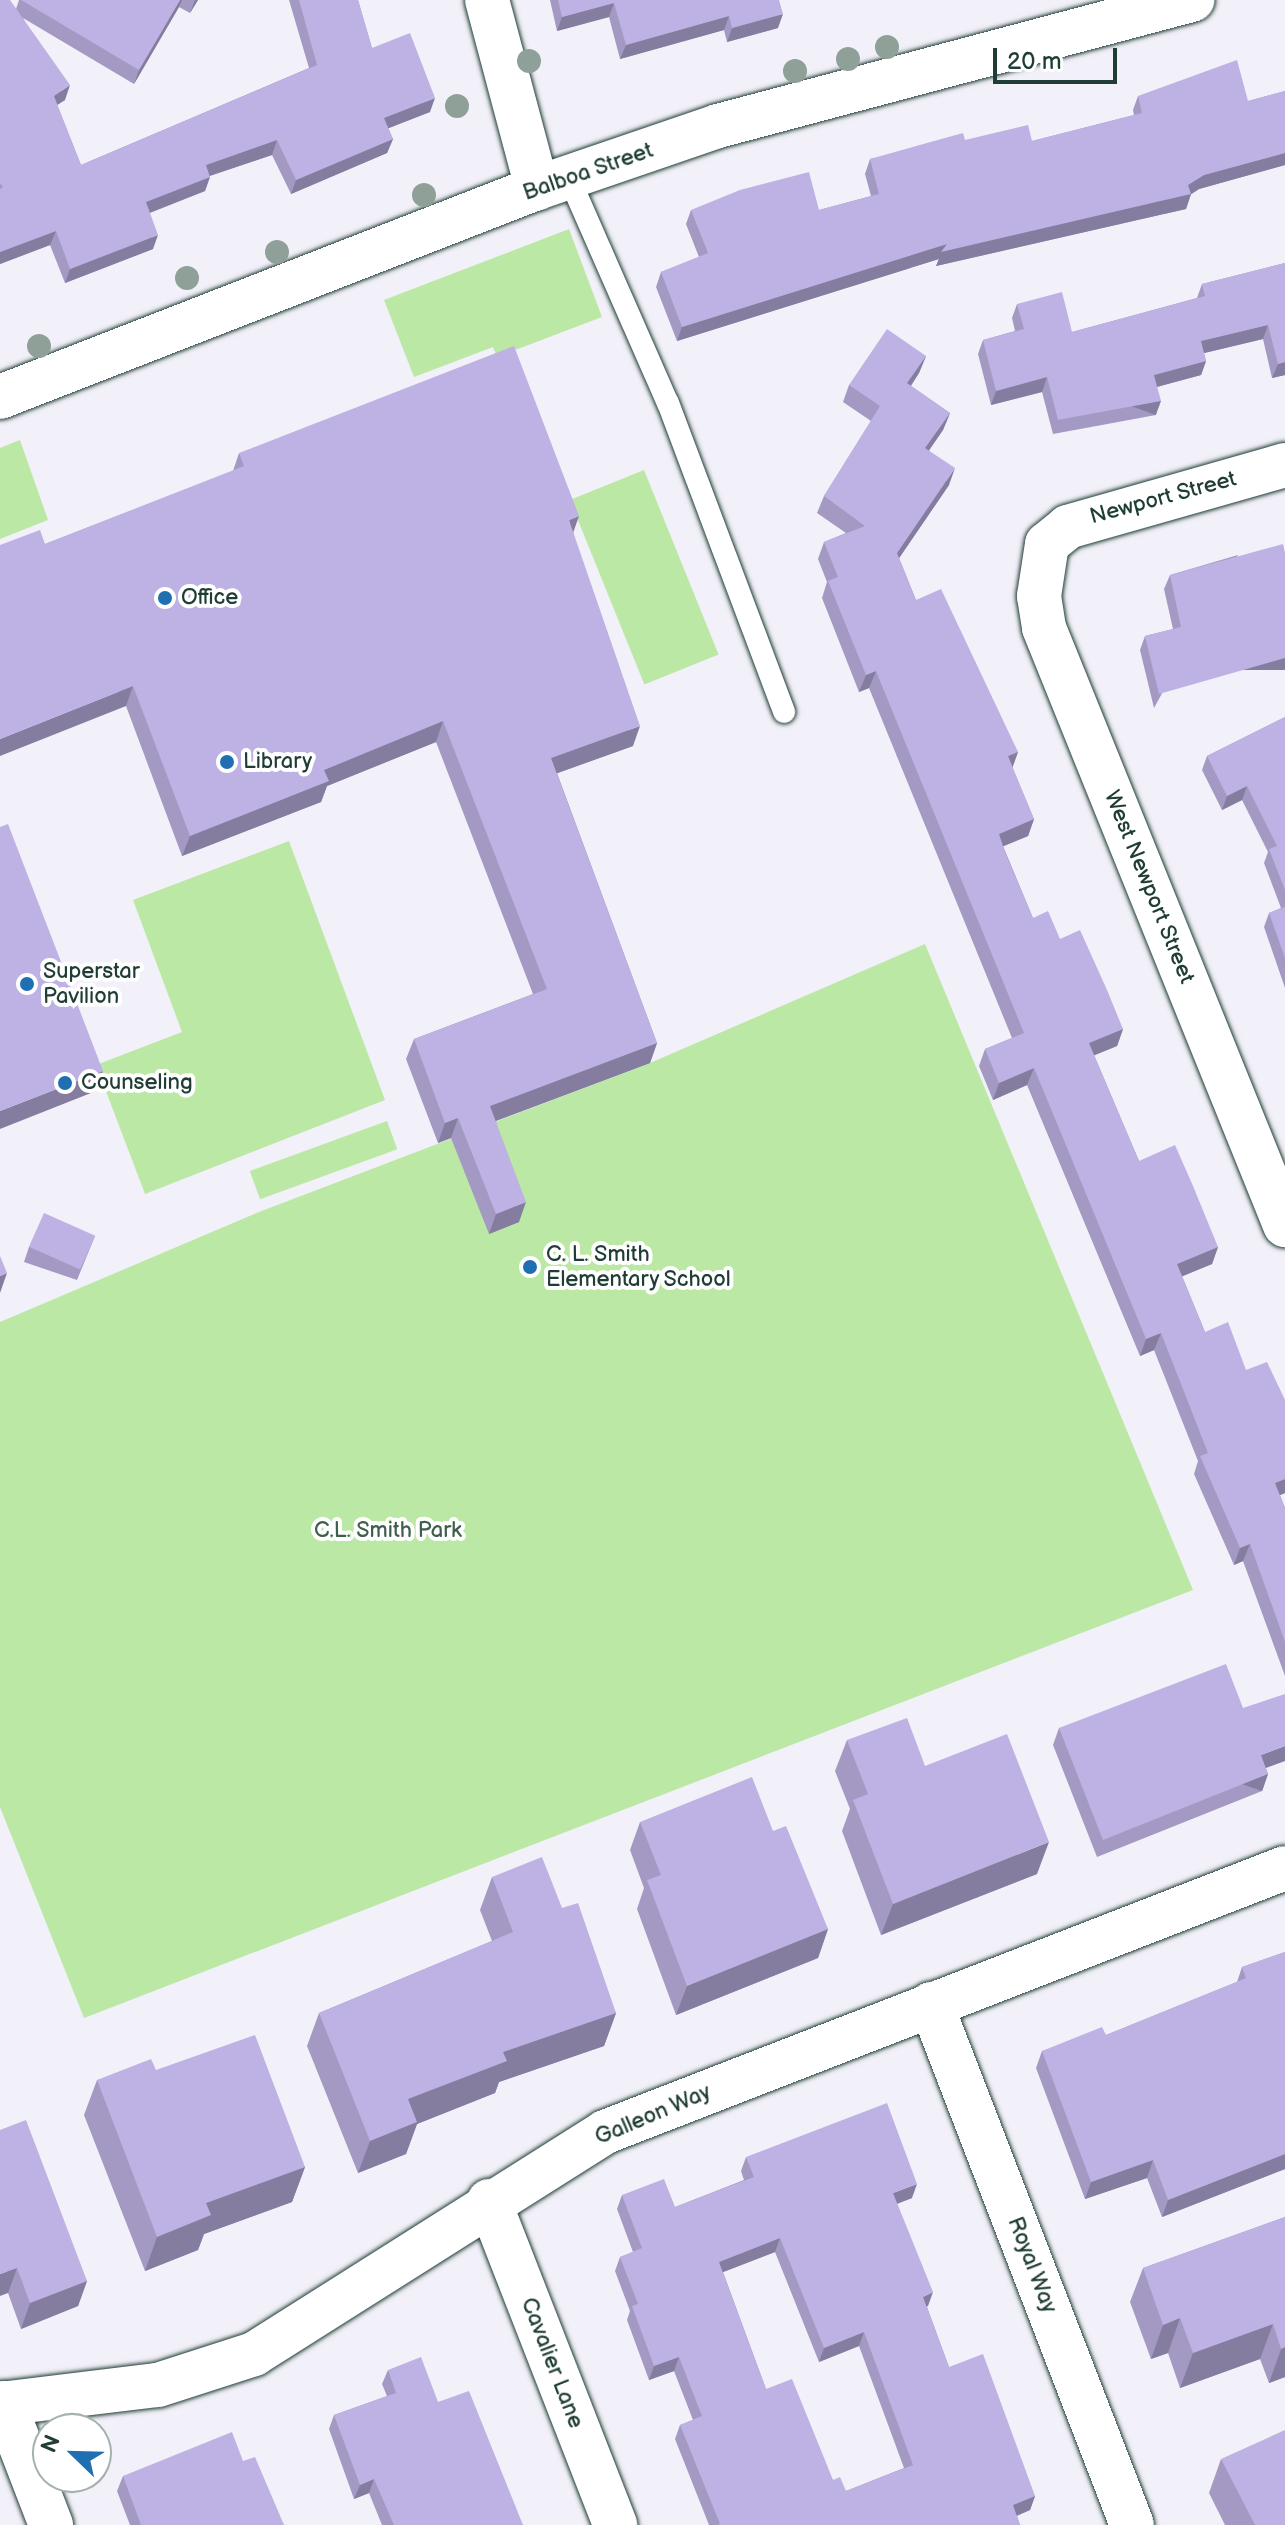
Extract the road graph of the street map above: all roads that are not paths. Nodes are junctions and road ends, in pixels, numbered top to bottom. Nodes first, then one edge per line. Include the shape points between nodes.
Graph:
1 (487, 0) edge
2 (1193, 0) edge
3 (553, 183) junction
4 (0, 397) edge
5 (1285, 465) edge
6 (1047, 544) joint
7 (784, 712) dead end
8 (1285, 1225) edge
9 (1285, 1868) edge
10 (931, 2004) junction
11 (489, 2201) junction
12 (2, 2404) edge
13 (51, 2525) edge
14 (615, 2525) edge
15 (1132, 2525) edge

1 - 3 street
2 - 3 street, Balboa Street via 718,126
3 - 4 street, Balboa Street
3 - 7 lane via 668,403
5 - 6 street, Newport Street via 1096,515
6 - 8 street, West Newport Street via 1040,572 1044,628
9 - 10 street, Galleon Way
10 - 11 street, Galleon Way via 605,2132
10 - 15 street, Royal Way
11 - 12 street, Galleon Way via 341,2304 254,2354 158,2385
11 - 14 street, Cavalier Lane
12 - 13 street

